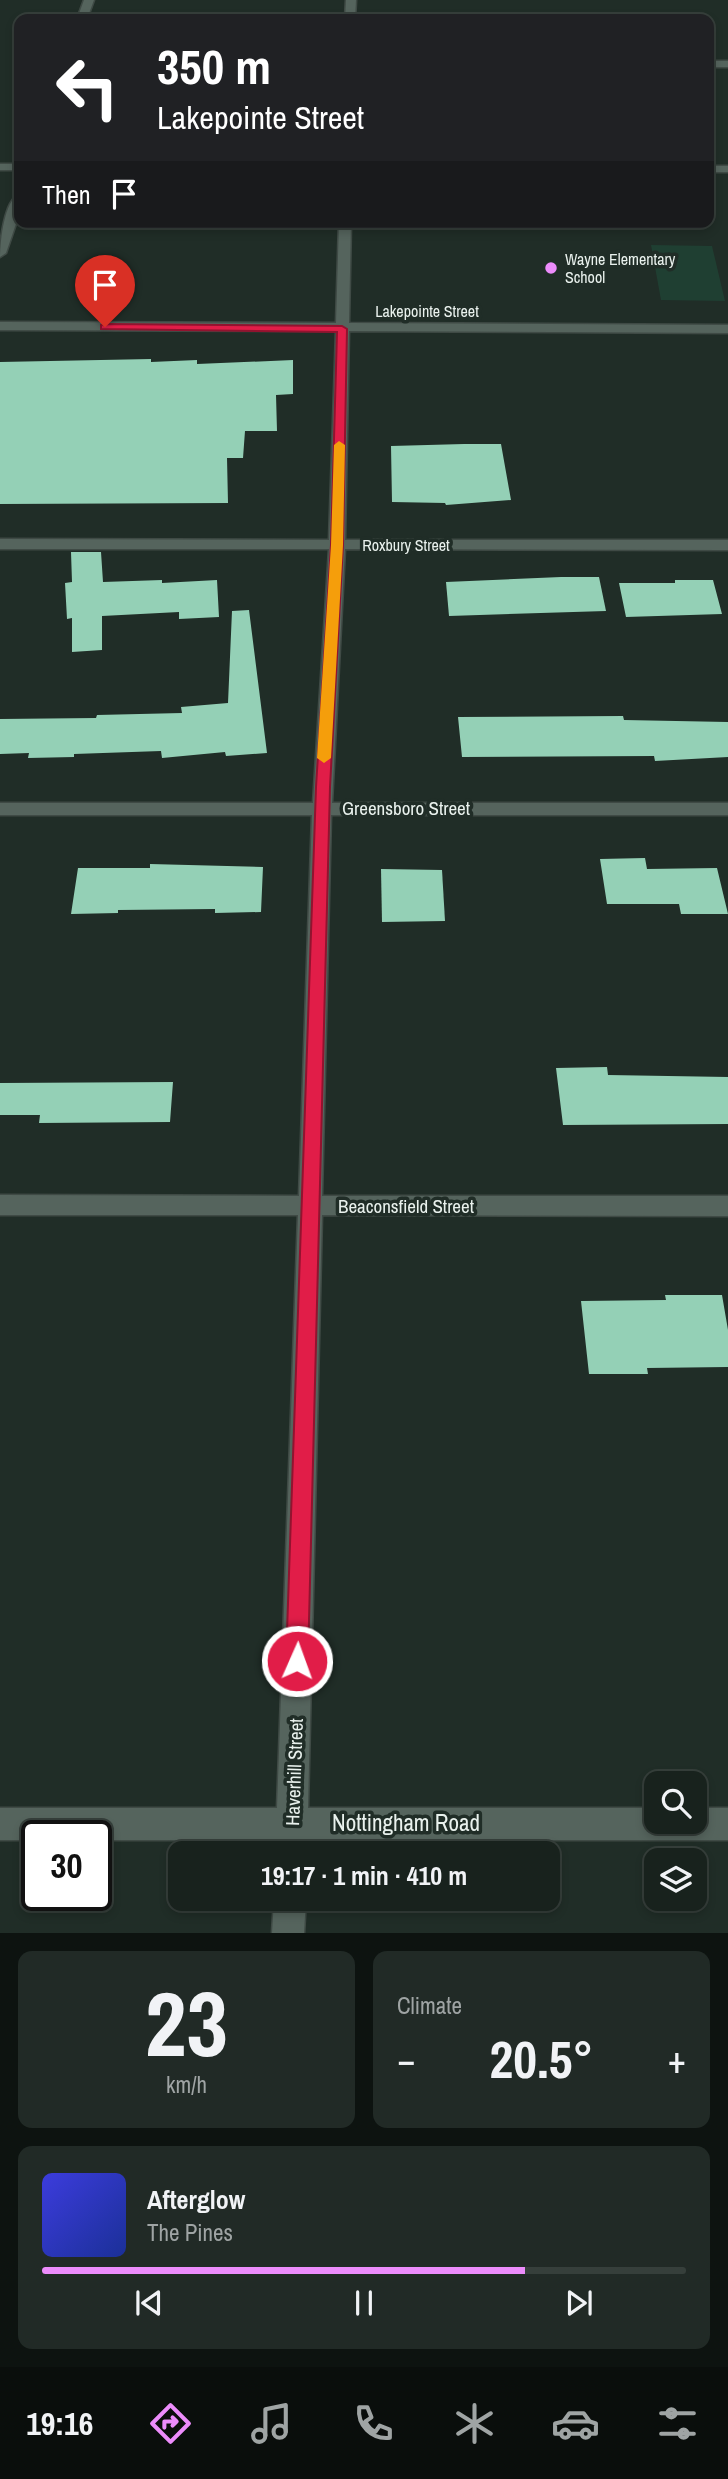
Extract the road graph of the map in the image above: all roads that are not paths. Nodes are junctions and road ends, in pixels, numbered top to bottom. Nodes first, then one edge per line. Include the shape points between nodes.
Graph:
1 (14, 212) edge
2 (345, 228) edge
3 (0, 253) edge
4 (0, 326) edge
5 (342, 329) junction
6 (728, 329) edge
7 (0, 544) edge
8 (337, 545) junction
9 (728, 545) edge
10 (322, 808) junction
11 (0, 809) edge
12 (728, 809) edge
13 (0, 1205) edge
14 (311, 1205) junction
15 (728, 1206) edge
16 (292, 1822) junction
17 (0, 1824) edge
18 (728, 1824) edge
19 (291, 1841) edge
20 (289, 1911) edge
21 (288, 1933) edge

1 - 3 street
2 - 5 street, Haverhill Street
4 - 5 street, Lakepointe Street
5 - 6 street, Lakepointe Street
5 - 8 street, Haverhill Street
7 - 8 street, Roxbury Street
8 - 9 street, Roxbury Street
8 - 10 street, Haverhill Street
10 - 11 street, Greensboro Street
10 - 12 street, Greensboro Street
10 - 14 street, Haverhill Street
13 - 14 street, Beaconsfield Street
14 - 15 street, Beaconsfield Street
14 - 16 street, Haverhill Street
16 - 17 street, Nottingham Road
16 - 18 street, Nottingham Road
16 - 19 street, Haverhill Street
20 - 21 street

